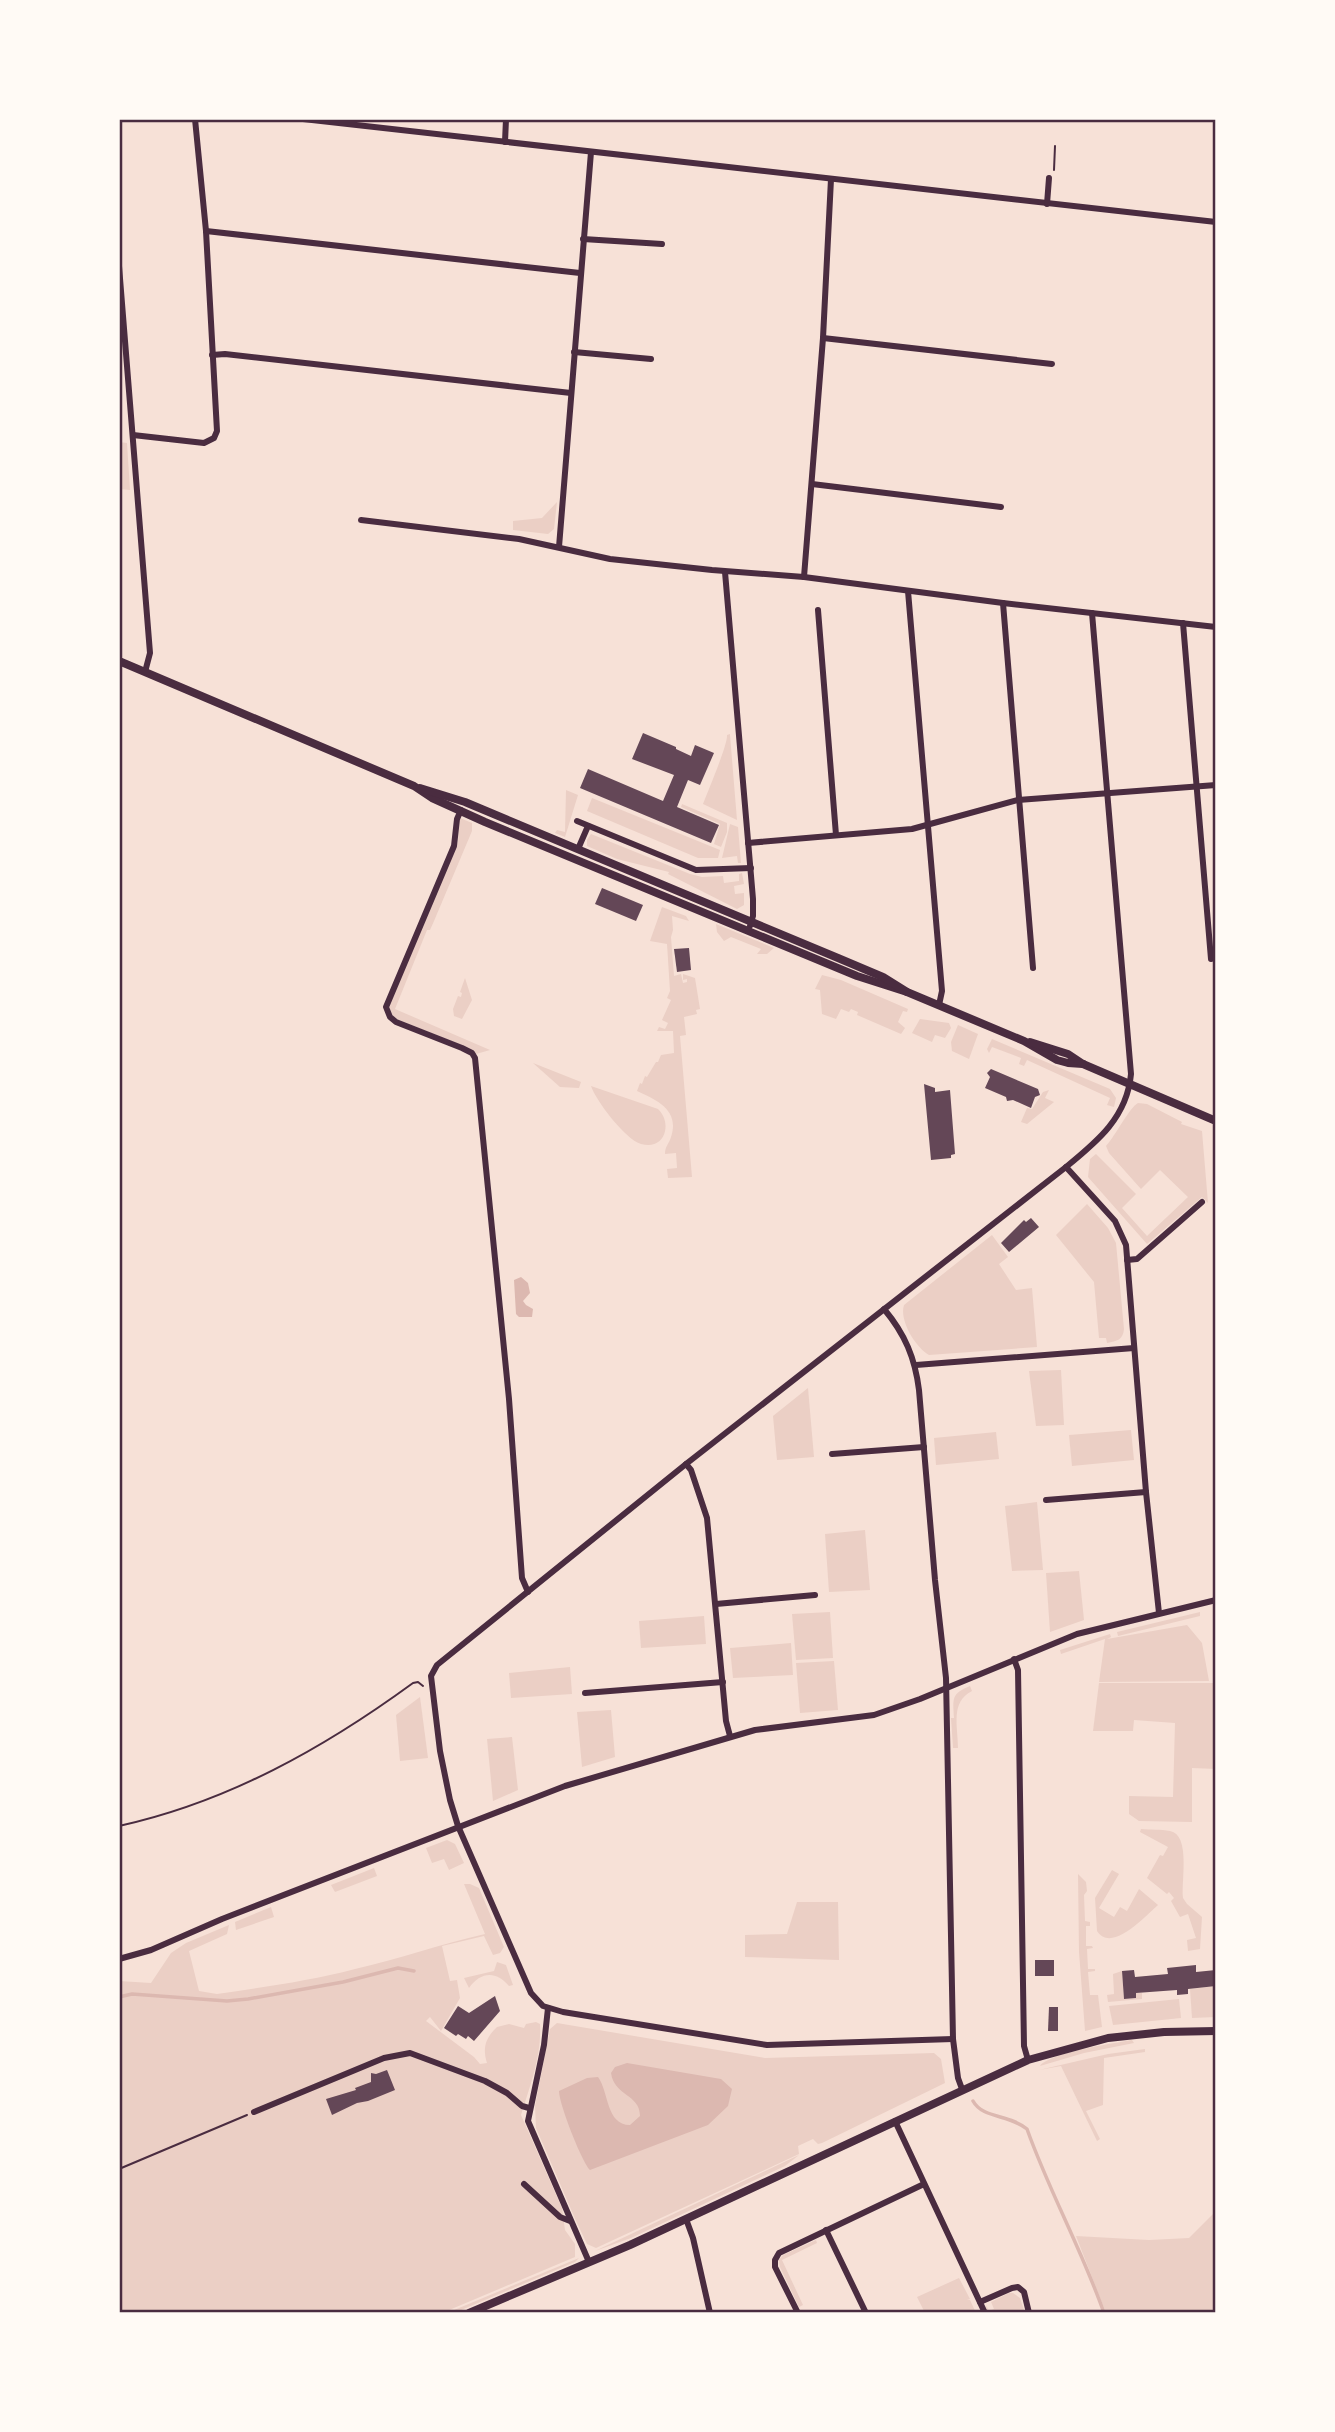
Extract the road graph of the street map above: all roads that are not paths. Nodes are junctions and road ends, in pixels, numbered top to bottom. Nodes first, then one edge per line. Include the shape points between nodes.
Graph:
1 (195, 119) edge
2 (303, 119) edge
3 (506, 119) edge
4 (505, 142) junction
5 (591, 152) junction
6 (1049, 178) road end
7 (831, 179) junction
8 (1047, 204) junction
9 (1216, 222) edge
10 (206, 231) junction
11 (583, 239) junction
12 (662, 244) dead end
13 (119, 266) edge
14 (580, 273) junction
15 (823, 338) junction
16 (574, 352) junction
17 (212, 355) junction
18 (651, 359) dead end
19 (1052, 364) dead end
20 (571, 393) junction
21 (133, 435) junction
22 (812, 484) junction
23 (1001, 507) dead end
24 (361, 520) dead end
25 (559, 547) junction
26 (724, 572) junction
27 (804, 577) junction
28 (908, 591) junction
29 (1003, 603) junction
30 (818, 611) dead end
31 (1091, 613) junction
32 (1183, 623) junction
33 (1216, 627) edge
34 (119, 661) edge
35 (145, 672) junction
36 (1216, 785) edge
37 (414, 786) junction
38 (1196, 786) junction
39 (1106, 793) junction
40 (1018, 800) junction
41 (465, 802) junction
42 (460, 811) junction
43 (577, 821) dead end
44 (929, 825) junction
45 (588, 826) junction
46 (836, 835) junction
47 (748, 843) junction
48 (578, 849) junction
49 (751, 868) junction
50 (749, 927) junction
51 (1211, 959) dead end
52 (1033, 968) dead end
53 (939, 1005) junction
54 (1129, 1084) junction
55 (1216, 1121) edge
56 (1066, 1167) junction
57 (1202, 1202) dead end
58 (1127, 1260) junction
59 (884, 1309) junction
60 (1135, 1348) junction
61 (916, 1365) junction
62 (924, 1447) junction
63 (832, 1454) dead end
64 (686, 1464) junction
65 (1146, 1492) junction
66 (1046, 1500) dead end
67 (528, 1592) junction
68 (815, 1595) dead end
69 (1216, 1600) edge
70 (716, 1604) junction
71 (1159, 1613) junction
72 (1014, 1659) junction
73 (723, 1682) junction
74 (946, 1688) junction
75 (585, 1693) dead end
76 (730, 1736) junction
77 (458, 1826) junction
78 (119, 1959) edge
79 (548, 2008) junction
80 (1216, 2031) edge
81 (953, 2039) junction
82 (1028, 2060) junction
83 (962, 2089) junction
84 (529, 2108) junction
85 (254, 2112) road end
86 (895, 2121) junction
87 (524, 2184) dead end
88 (924, 2184) junction
89 (686, 2219) junction
90 (570, 2221) junction
91 (826, 2230) junction
92 (589, 2262) junction
93 (980, 2302) junction
94 (469, 2313) edge
95 (710, 2313) edge
96 (798, 2313) edge
97 (866, 2313) edge
98 (985, 2313) edge
99 (1029, 2313) edge

1 - 10 street
2 - 4 street
3 - 4 street
4 - 5 street
5 - 7 street
5 - 11 street
6 - 8 street
7 - 8 street
7 - 15 street
8 - 9 street
10 - 14 street
10 - 17 street
11 - 12 street
11 - 14 street
13 - 21 street
14 - 16 street
15 - 19 street
15 - 22 street
16 - 18 street
16 - 20 street
17 - 20 street
17 - 21 street via 214,438 200,443
20 - 25 street
21 - 35 street via 150,653
22 - 23 street
22 - 27 street
24 - 25 street
25 - 26 street via 610,559
26 - 27 street
26 - 47 street
27 - 28 street
28 - 29 street
28 - 44 street
29 - 31 street
29 - 40 street
30 - 46 street
31 - 32 street
31 - 39 street
32 - 33 street
32 - 38 street
34 - 35 street
35 - 37 street
36 - 38 street
37 - 41 street
37 - 42 street
38 - 39 street
38 - 51 street
39 - 40 street
39 - 54 street
40 - 44 street
40 - 52 street
41 - 42 street
41 - 48 street
42 - 50 street
42 - 67 street via 454,846 386,1007 396,1022 475,1058 522,1578
43 - 45 street
44 - 46 street
44 - 53 street via 942,991
45 - 48 street
45 - 49 street via 696,870
46 - 47 street
47 - 49 street
48 - 50 street
49 - 50 street via 754,908
50 - 53 street via 883,977
53 - 54 street via 1057,1060 1083,1064
54 - 55 street
54 - 56 street via 1111,1128
56 - 58 street via 1115,1221
56 - 59 street
57 - 58 street via 1137,1259
58 - 60 street
59 - 61 street via 911,1349
59 - 64 street
60 - 61 street
60 - 65 street
61 - 62 street
62 - 63 street
62 - 74 street
64 - 67 street
64 - 70 street via 707,1518
65 - 66 street
65 - 71 street
67 - 77 street via 437,1665 431,1676 443,1765
68 - 70 street
69 - 71 street
70 - 73 street
71 - 72 street via 1077,1634
72 - 74 street
72 - 82 street via 1018,1670 1024,2046
73 - 75 street
73 - 76 street
74 - 76 street via 859,1718
74 - 81 street
76 - 77 street via 565,1786
77 - 78 street
77 - 79 street via 531,1993
79 - 81 street via 767,2045
79 - 84 street
80 - 82 street via 1128,2035
81 - 83 street
82 - 83 street
83 - 86 street
84 - 85 street via 485,2081 410,2053 384,2058
84 - 90 street via 530,2126
86 - 88 street
86 - 89 street
87 - 90 street
88 - 91 street
88 - 93 street
89 - 92 street
89 - 95 street
90 - 92 street
91 - 96 street via 782,2251 775,2260
91 - 97 street
92 - 94 street
93 - 98 street
93 - 99 street via 1018,2287 1024,2292

